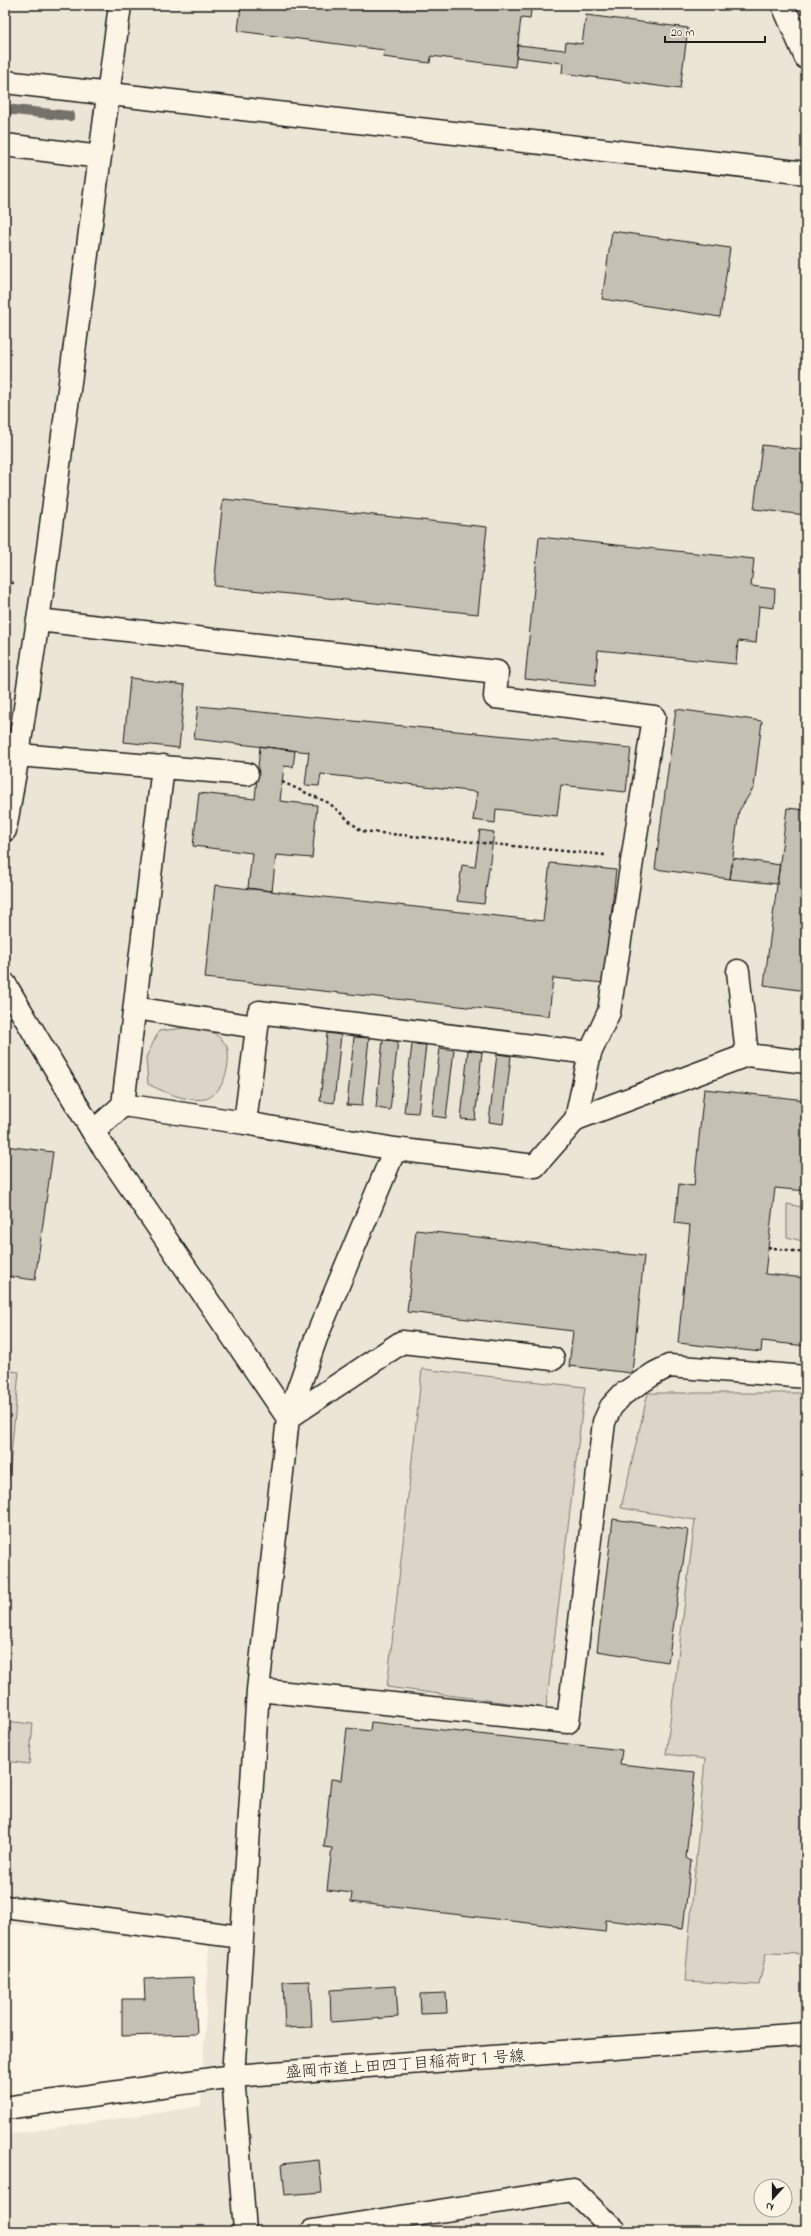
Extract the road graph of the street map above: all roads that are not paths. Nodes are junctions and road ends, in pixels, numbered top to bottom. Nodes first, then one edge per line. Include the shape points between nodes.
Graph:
1 (120, 5) edge
2 (783, 5) edge
3 (806, 58) edge
4 (5, 82) edge
5 (109, 94) junction
6 (5, 145) edge
7 (100, 157) junction
8 (806, 173) edge
9 (38, 620) junction
10 (18, 755) junction
11 (163, 766) junction
12 (247, 774) dead end
13 (5, 830) edge
14 (738, 970) dead end
15 (5, 984) edge
16 (135, 1008) junction
17 (256, 1027) junction
18 (590, 1053) junction
19 (747, 1055) junction
20 (806, 1062) edge
21 (123, 1105) junction
22 (576, 1119) junction
23 (245, 1123) junction
24 (93, 1132) junction
25 (395, 1149) junction
26 (553, 1359) dead end
27 (806, 1377) edge
28 (288, 1418) junction
29 (258, 1690) junction
30 (5, 1907) edge
31 (242, 1937) junction
32 (806, 2034) edge
33 (233, 2076) junction
34 (5, 2108) edge
35 (244, 2231) edge
36 (312, 2231) edge
37 (615, 2231) edge

1 - 5 street
2 - 3 street
4 - 5 street
5 - 7 street
5 - 8 street
6 - 7 street
7 - 9 street
9 - 10 street
9 - 18 street via 498,672 495,697 654,717 609,1012
10 - 11 street
10 - 13 street
11 - 12 street
11 - 16 street
14 - 19 street
15 - 24 street
16 - 17 street
16 - 21 street
17 - 18 street via 259,1012
17 - 23 street
18 - 22 street
19 - 20 street
19 - 22 street
21 - 23 street
21 - 24 street
22 - 25 street via 535,1166
23 - 25 street
24 - 28 street
25 - 28 street via 316,1338
26 - 28 street via 402,1342
27 - 29 street via 669,1366 639,1382 611,1407 604,1422 568,1722
28 - 29 street
29 - 31 street
30 - 31 street
31 - 33 street
32 - 33 street, 盛岡市道上田四丁目稲荷町１号線
33 - 34 street, 盛岡市道上田四丁目稲荷町１号線
33 - 35 street
36 - 37 street via 573,2190

